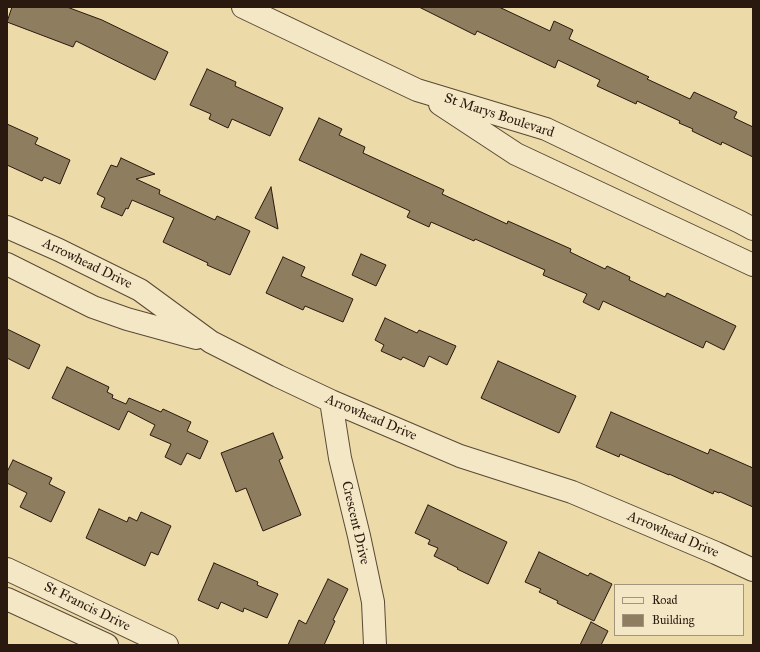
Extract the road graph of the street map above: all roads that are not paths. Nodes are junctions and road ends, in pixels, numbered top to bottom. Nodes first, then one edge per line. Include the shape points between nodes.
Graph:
1 (243, 7) edge
2 (417, 90) junction
3 (7, 227) edge
4 (753, 230) edge
5 (7, 264) edge
6 (753, 265) edge
7 (211, 342) junction
8 (331, 401) junction
9 (7, 569) edge
10 (753, 570) edge
11 (7, 599) edge
12 (107, 645) edge
13 (167, 645) edge
14 (376, 645) edge

1 - 2 street, St Marys Boulevard
2 - 4 street, St Marys Boulevard via 546,129
2 - 6 street via 516,154
3 - 7 street, Arrowhead Drive via 140,290
5 - 7 street via 93,307
7 - 8 street, Arrowhead Drive
8 - 10 street, Arrowhead Drive via 460,456 572,492
8 - 14 street, Crescent Drive via 340,458 373,602
9 - 13 street, St Francis Drive
11 - 12 street

